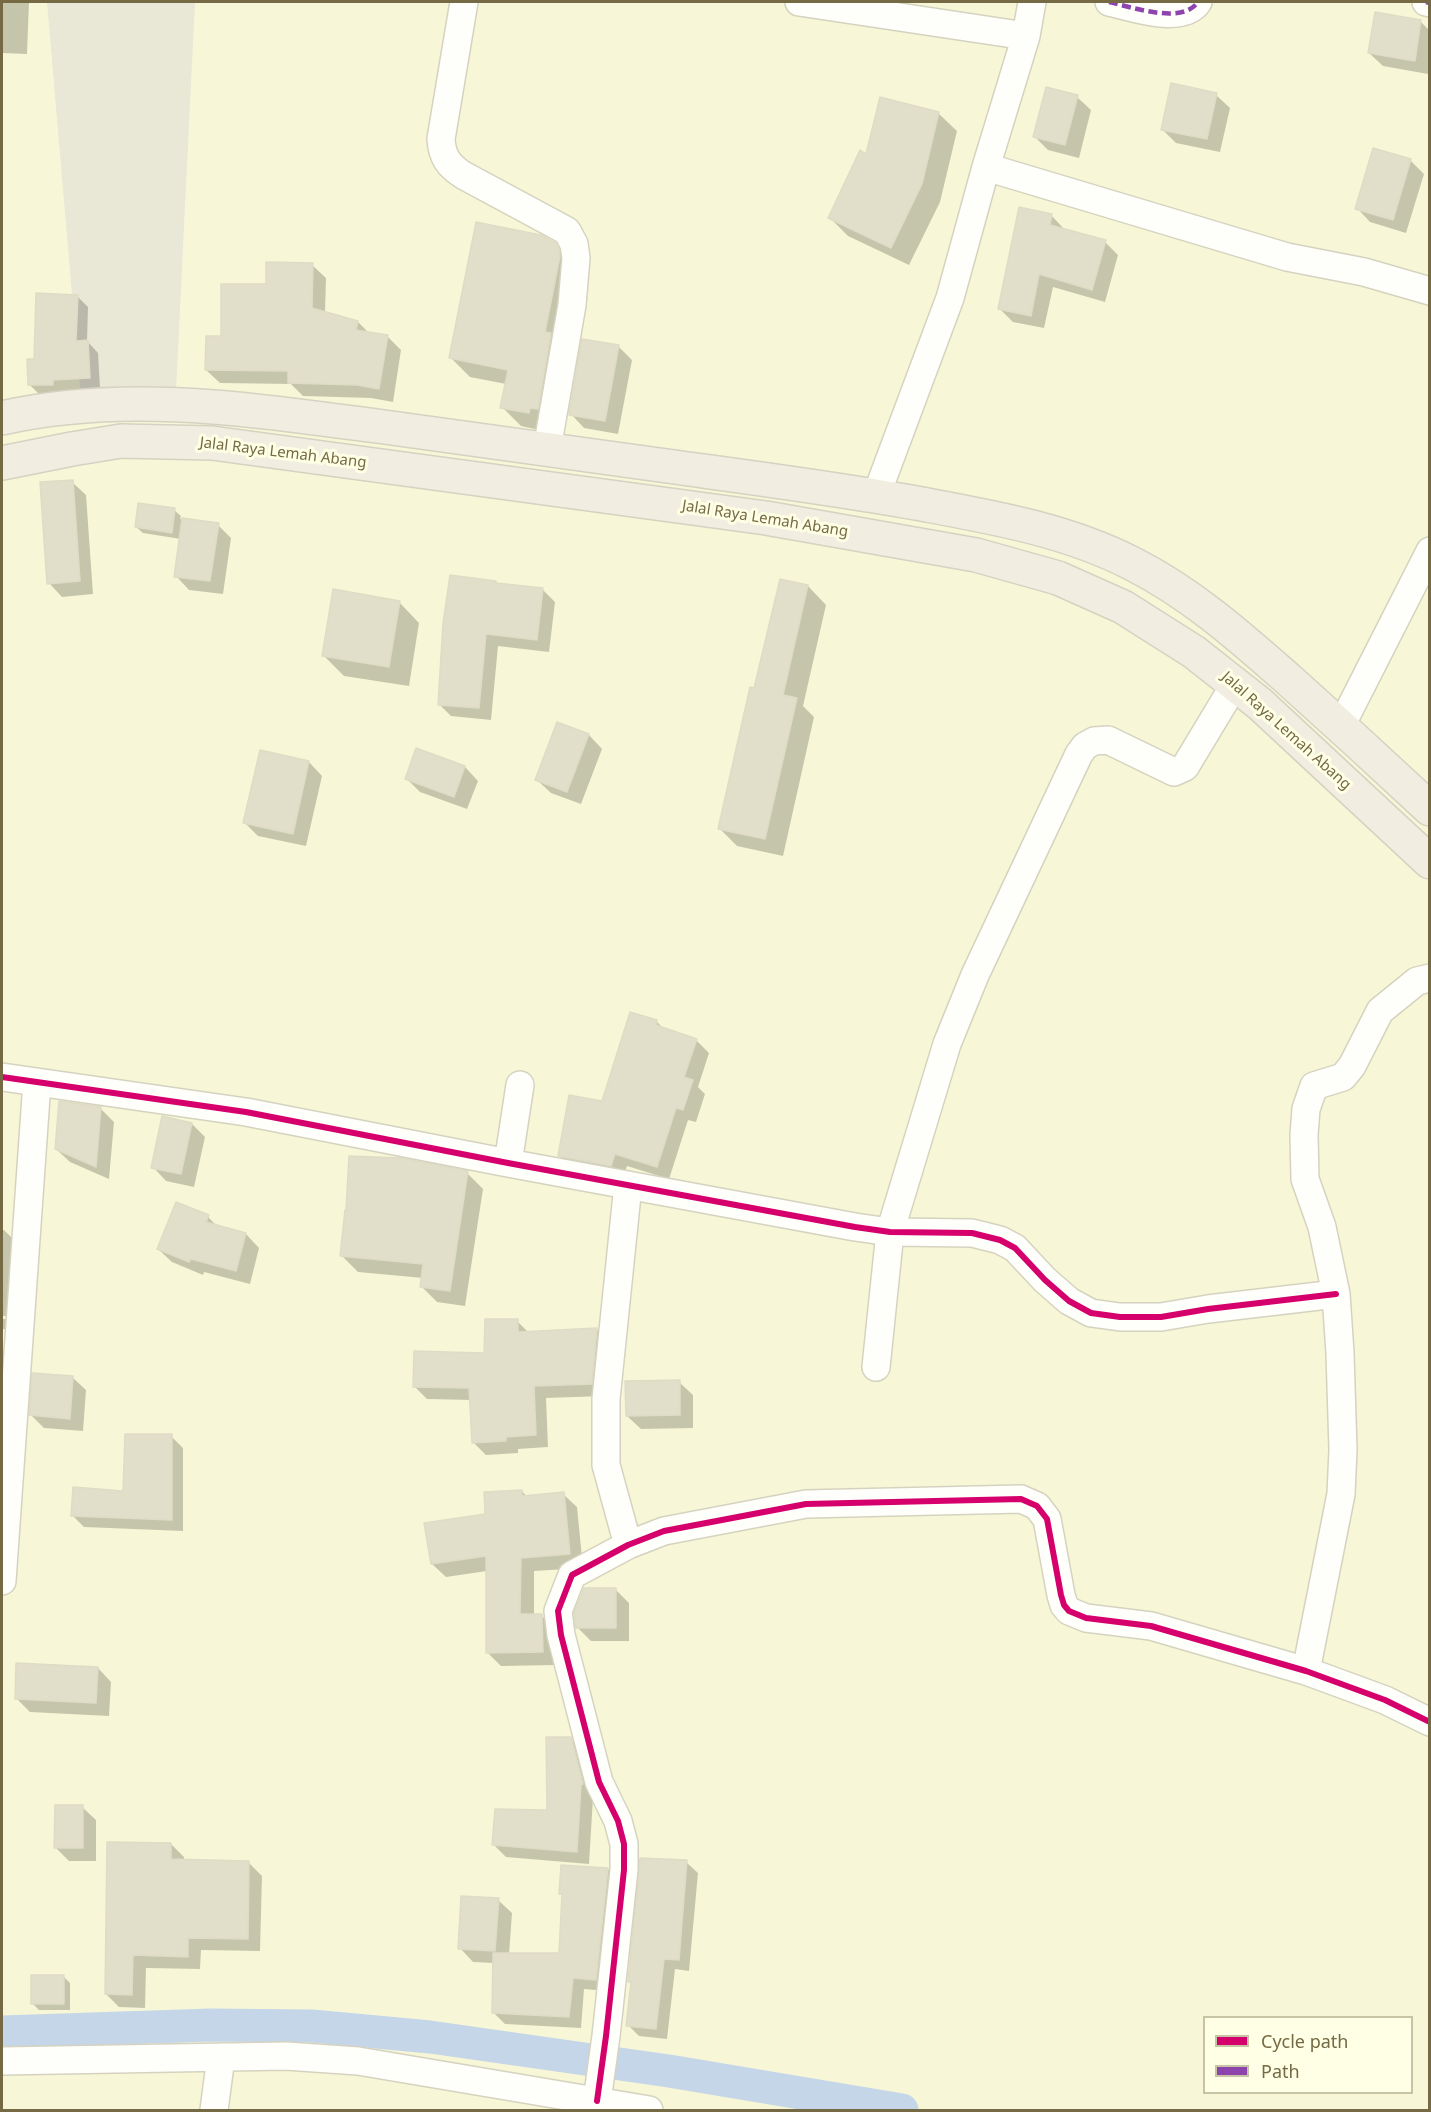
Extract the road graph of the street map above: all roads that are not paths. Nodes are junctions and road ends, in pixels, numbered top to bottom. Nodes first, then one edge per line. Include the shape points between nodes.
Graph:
1 (464, 2) edge
2 (799, 2) edge
3 (1032, 2) edge
4 (1109, 2) edge
5 (1198, 2) edge
6 (1026, 36) junction
7 (986, 167) junction
8 (1430, 291) edge
9 (2, 418) edge
10 (547, 449) junction
11 (2, 463) edge
12 (876, 496) junction
13 (1430, 551) edge
14 (1235, 684) junction
15 (1341, 726) junction
16 (1430, 809) edge
17 (1430, 862) edge
18 (1430, 978) edge
19 (2, 1077) edge
20 (38, 1082) junction
21 (520, 1085) dead end
22 (508, 1163) junction
23 (628, 1185) junction
24 (890, 1232) junction
25 (1336, 1294) junction
26 (876, 1367) dead end
27 (628, 1545) junction
28 (2, 1581) edge
29 (1306, 1671) junction
30 (1430, 1722) edge
31 (221, 2057) junction
32 (2, 2061) edge
33 (585, 2096) edge
34 (214, 2110) edge
35 (649, 2110) edge

1 - 10 street via 441,139 444,157 450,167 463,175 567,231 574,244 572,305
2 - 6 street
3 - 6 street
4 - 5 street via 1177,14
6 - 7 street
7 - 8 street via 1287,257 1364,272
7 - 12 street via 950,298
9 - 10 highway via 118,403 199,406
10 - 12 highway
11 - 14 highway, Jalal Raya Lemah Abang via 121,441 212,443 866,535 976,555 1058,578 1123,607 1194,652
12 - 15 highway via 1008,519 1078,540 1132,564 1188,596 1233,630
13 - 15 street
14 - 17 highway, Jalal Raya Lemah Abang
14 - 24 street via 1185,767 1174,772 1108,740 1094,741 1079,754 946,1044
15 - 16 highway
18 - 25 street via 1417,981 1380,1011 1352,1066 1343,1077 1314,1086 1306,1109 1305,1179 1322,1227
19 - 20 street
20 - 22 street via 246,1112
20 - 28 street
21 - 22 street
22 - 23 street
23 - 24 street
23 - 27 street via 606,1399 606,1465
24 - 25 street via 972,1233 1000,1240 1015,1248 1070,1301 1091,1312 1120,1317 1161,1317
24 - 26 street
25 - 29 street via 1341,1494
27 - 29 street via 664,1531 806,1504 1021,1499 1037,1506 1047,1519 1060,1595 1070,1611 1086,1618 1151,1626
27 - 33 street via 572,1575 558,1611 599,1782 618,1821 624,1844 606,2036
29 - 30 street via 1385,1700
31 - 32 street
31 - 33 street via 358,2061
31 - 34 street
33 - 35 street

